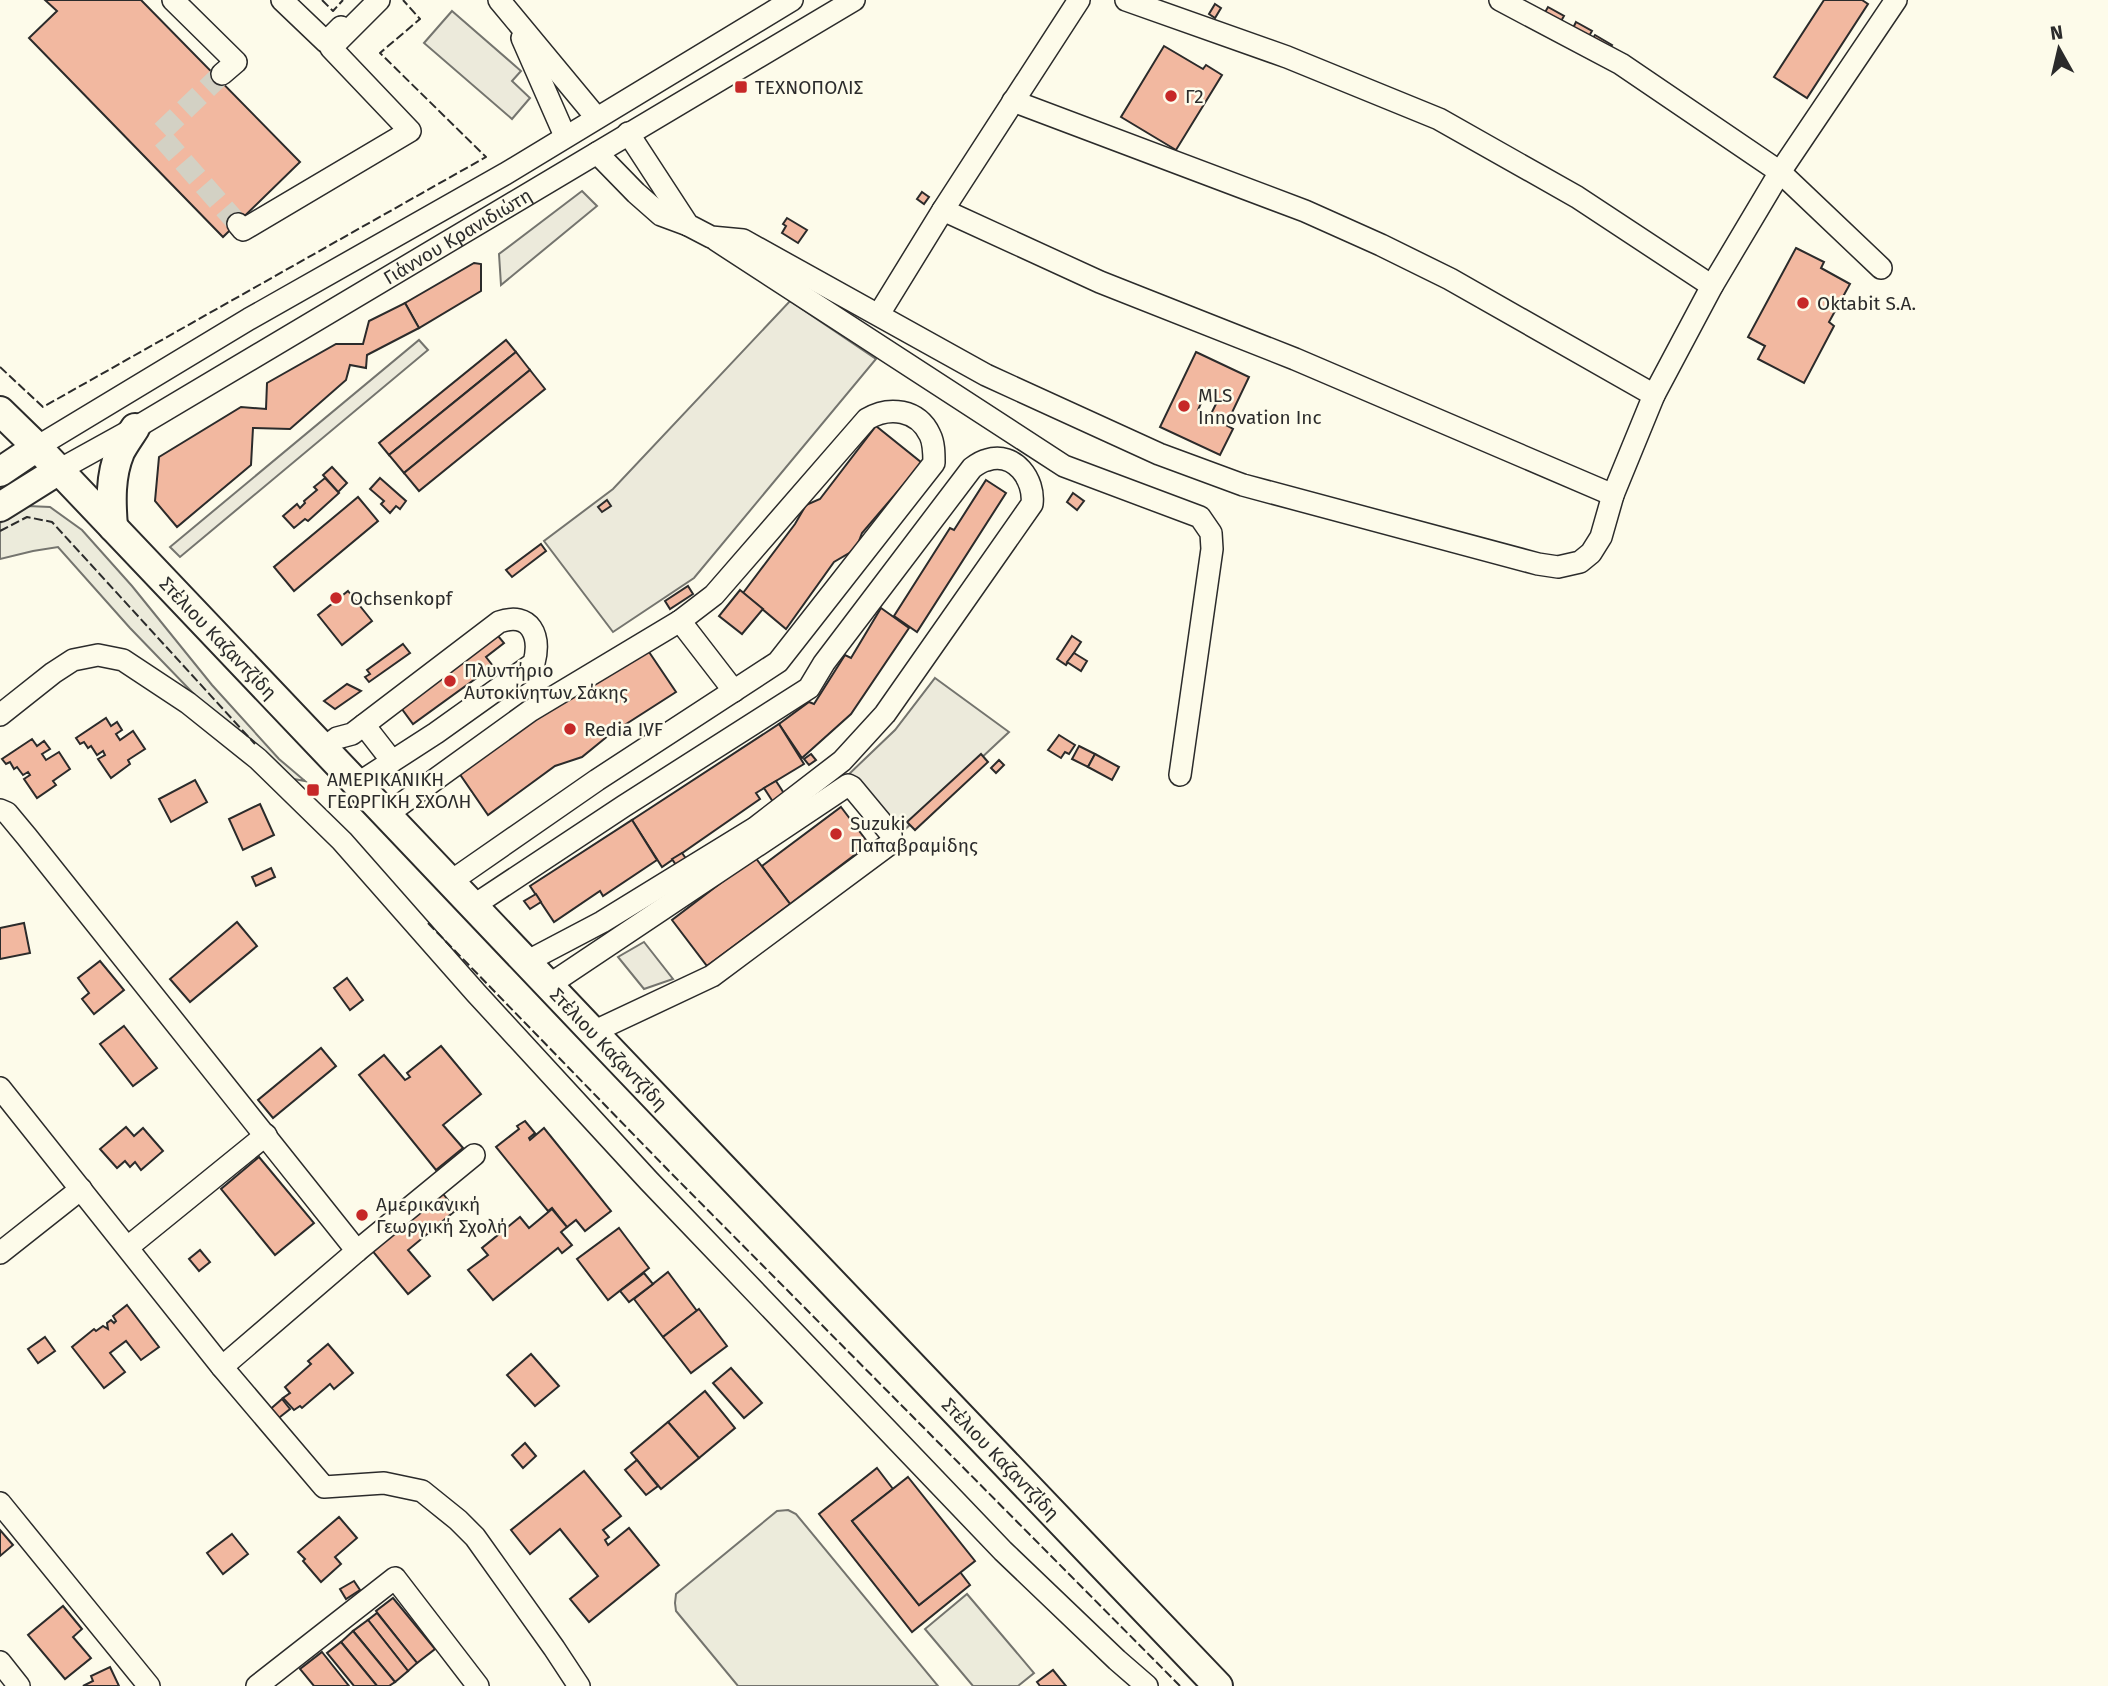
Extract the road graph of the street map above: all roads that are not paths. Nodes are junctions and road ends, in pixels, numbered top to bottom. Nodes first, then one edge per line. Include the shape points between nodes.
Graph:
1 (173, 0) edge
2 (282, 0) edge
3 (367, 0) edge
4 (379, 0) edge
5 (792, 0) edge
6 (854, 0) edge
7 (1079, 0) edge
8 (1126, 0) edge
9 (1500, 0) edge
10 (1896, 0) edge
11 (505, 7) edge
12 (222, 74) tunnel mouth
13 (1013, 101) junction
14 (596, 117) junction
15 (628, 133) junction
16 (565, 136) junction
17 (597, 153) junction
18 (1780, 172) junction
19 (943, 210) junction
20 (238, 224) dead end
21 (688, 225) junction
22 (711, 237) junction
23 (1881, 268) dead end
24 (1712, 286) junction
25 (879, 314) junction
26 (1654, 395) junction
27 (0, 411) edge
28 (135, 428) junction
29 (37, 447) junction
30 (59, 470) junction
31 (0, 472) edge
32 (1613, 495) junction
33 (0, 507) edge
34 (113, 527) junction
35 (680, 621) junction
36 (734, 691) junction
37 (0, 715) edge
38 (358, 729) junction
39 (324, 748) junction
40 (392, 761) junction
41 (1180, 775) dead end
42 (357, 784) junction
43 (0, 810) edge
44 (386, 815) junction
45 (450, 882) junction
46 (473, 906) junction
47 (526, 962) junction
48 (549, 985) junction
49 (593, 1032) junction
50 (0, 1088) edge
51 (266, 1135) junction
52 (474, 1155) dead end
53 (81, 1189) junction
54 (128, 1247) junction
55 (357, 1251) junction
56 (0, 1253) edge
57 (222, 1367) junction
58 (0, 1503) edge
59 (0, 1662) edge
60 (19, 1686) edge
61 (149, 1686) edge
62 (257, 1686) edge
63 (478, 1686) edge
64 (579, 1686) edge
65 (1147, 1686) edge
66 (1219, 1686) edge

1 - 12 street via 236,62
2 - 3 street via 326,42
4 - 20 street via 331,48 410,131 243,230
5 - 14 street, Γιάννου Κρανιδιώτη
6 - 15 street, Γιάννου Κρανιδιώτη
7 - 13 street
8 - 24 street via 1287,57 1439,119 1577,197
9 - 18 street via 1621,64
10 - 18 street
11 - 14 street
11 - 16 street
13 - 19 street
13 - 26 street via 1305,211 1381,245
14 - 16 street, Γιάννου Κρανιδιώτη
15 - 17 street, Γιάννου Κρανιδιώτη
15 - 21 street
16 - 29 street, Γιάννου Κρανιδιώτη
17 - 21 street via 662,215
17 - 28 street, Γιάννου Κρανιδιώτη
18 - 23 street
18 - 24 street
19 - 25 street
19 - 32 street via 1100,282 1295,359
21 - 22 street
22 - 25 street via 743,240
22 - 41 street via 1064,467 1200,517 1211,533 1213,549
24 - 26 street
25 - 32 street via 986,375 1159,454 1243,485 1538,564 1558,567 1580,562 1591,553 1601,537
26 - 32 street
27 - 29 main road, Στέλιου Καζαντζίδη
28 - 30 street, Γιάννου Κρανιδιώτη
28 - 34 main road via 120,453 113,482
29 - 30 main road, Στέλιου Καζαντζίδη
29 - 31 main road
30 - 33 main road
30 - 34 main road, Στέλιου Καζαντζίδη
34 - 39 main road, Στέλιου Καζαντζίδη
35 - 36 street
35 - 36 street via 714,594 867,419 893,410 911,414 925,426 934,463 778,662
35 - 44 street via 530,711
36 - 45 street
37 - 65 street via 73,660 98,655 123,660 188,703 258,759 342,841 649,1181 1003,1551
38 - 39 street
38 - 40 street
38 - 40 street via 499,622 520,621 532,629 538,645 534,663
39 - 42 main road, Στέλιου Καζαντζίδη
40 - 42 street
42 - 44 main road, Στέλιου Καζαντζίδη
43 - 51 street via 27,837
44 - 45 main road, Στέλιου Καζαντζίδη
45 - 46 main road, Στέλιου Καζαντζίδη
46 - 47 main road, Στέλιου Καζαντζίδη
46 - 47 street via 809,688 972,468 996,458 1022,470 1032,486 1032,504 885,714 842,761 755,828
47 - 48 main road, Στέλιου Καζαντζίδη
48 - 49 main road, Στέλιου Καζαντζίδη
48 - 49 street via 848,786 891,834 891,842 712,976
49 - 66 main road, Στέλιου Καζαντζίδη
50 - 53 street
51 - 54 street
51 - 55 street
52 - 55 street
53 - 54 street
53 - 56 street
54 - 57 street
55 - 57 street
57 - 64 street via 324,1487 384,1483 422,1491 458,1520 485,1551
58 - 61 street
59 - 60 street
62 - 63 street via 396,1578

